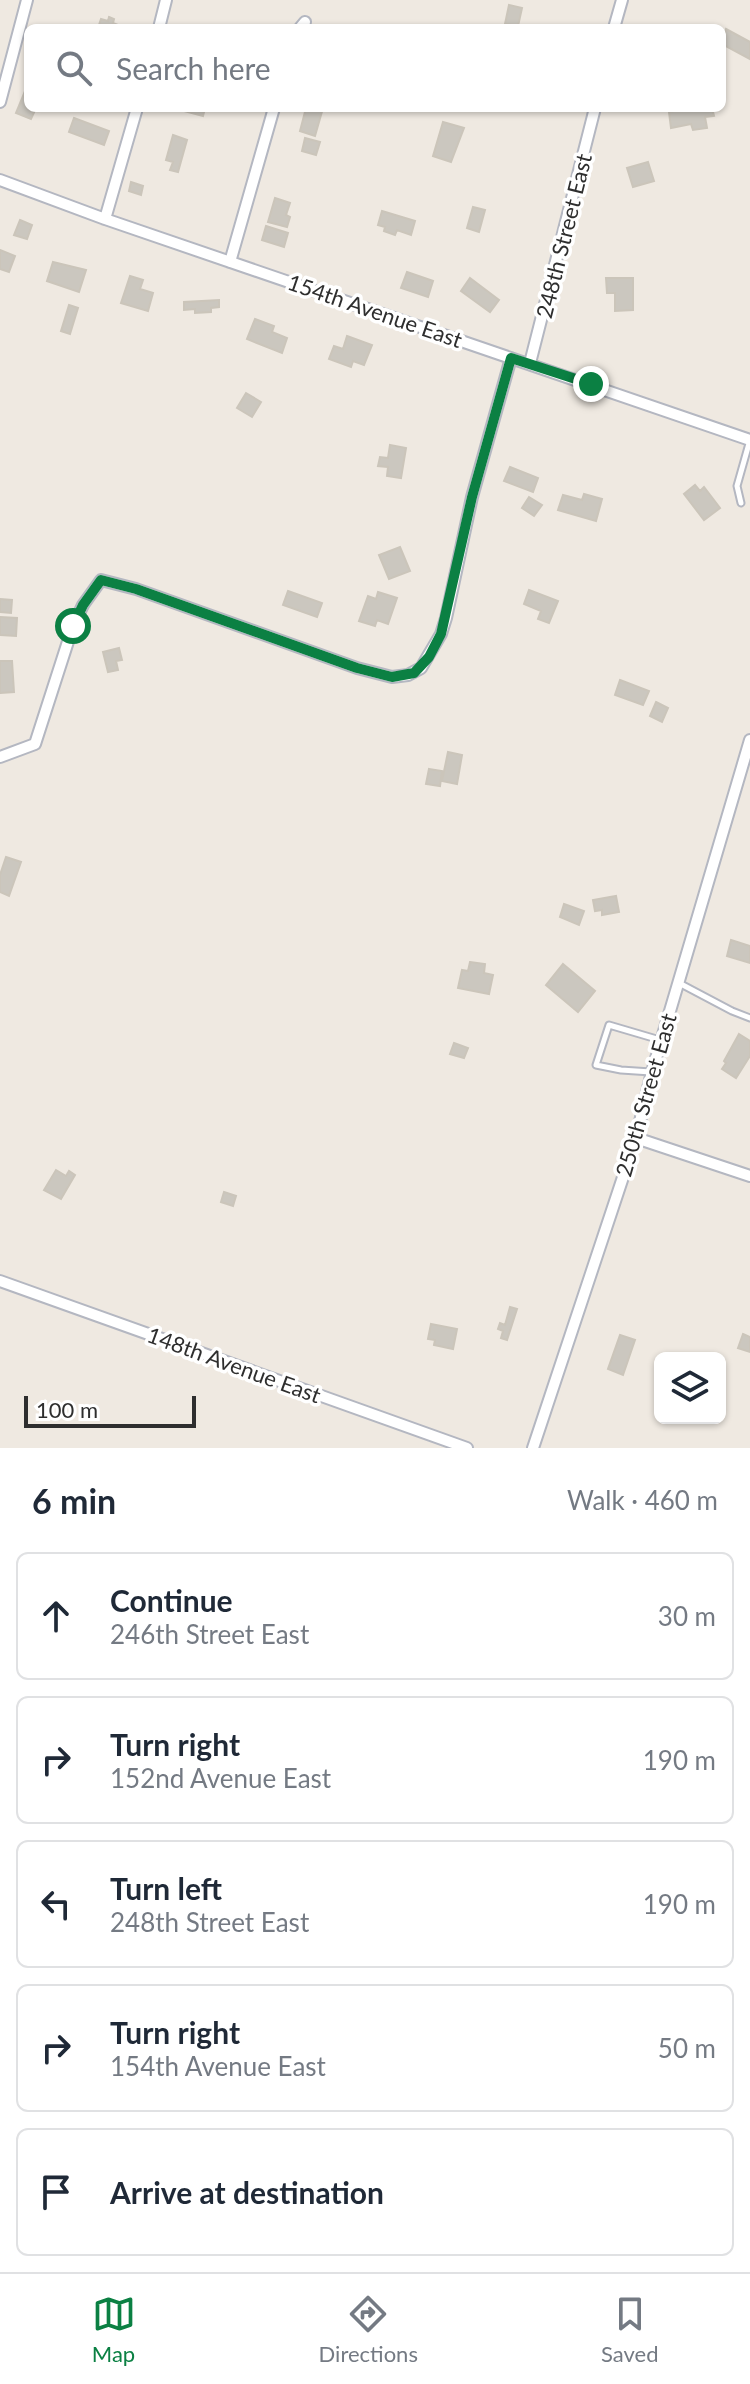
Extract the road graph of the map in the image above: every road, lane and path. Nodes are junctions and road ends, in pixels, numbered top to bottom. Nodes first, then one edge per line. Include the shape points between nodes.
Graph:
1 (27, 0) edge
2 (166, 0) edge
3 (622, 0) edge
4 (160, 24) edge
5 (615, 24) edge
6 (0, 102) edge
7 (136, 112) edge
8 (273, 112) edge
9 (594, 112) edge
10 (0, 180) edge
11 (105, 219) junction
12 (230, 262) junction
13 (511, 358) junction
14 (530, 363) junction
15 (750, 440) edge
16 (741, 503) dead end
17 (750, 740) edge
18 (0, 757) edge
19 (679, 982) junction
20 (750, 1018) edge
21 (661, 1040) junction
22 (652, 1072) junction
23 (636, 1138) junction
24 (750, 1176) edge
25 (0, 1281) edge
26 (467, 1448) edge
27 (533, 1448) edge

1 - 6 street
2 - 4 street
3 - 5 street
7 - 11 street
8 - 12 street
9 - 14 street, 248th Street East
10 - 11 street, 154th Avenue East
11 - 12 street, 154th Avenue East
12 - 13 street, 154th Avenue East
13 - 14 street, 154th Avenue East
13 - 18 street via 443,626 429,657 414,673 392,677 357,668 101,580 73,626 35,744
14 - 15 street, 154th Avenue East
15 - 16 lane via 737,486
17 - 19 street, 250th Street East
19 - 20 lane
19 - 21 street, 250th Street East
21 - 22 street, 250th Street East
21 - 22 lane via 609,1025 596,1065
22 - 23 street, 250th Street East
23 - 24 street
23 - 27 street, 250th Street East
25 - 26 street, 148th Avenue East

